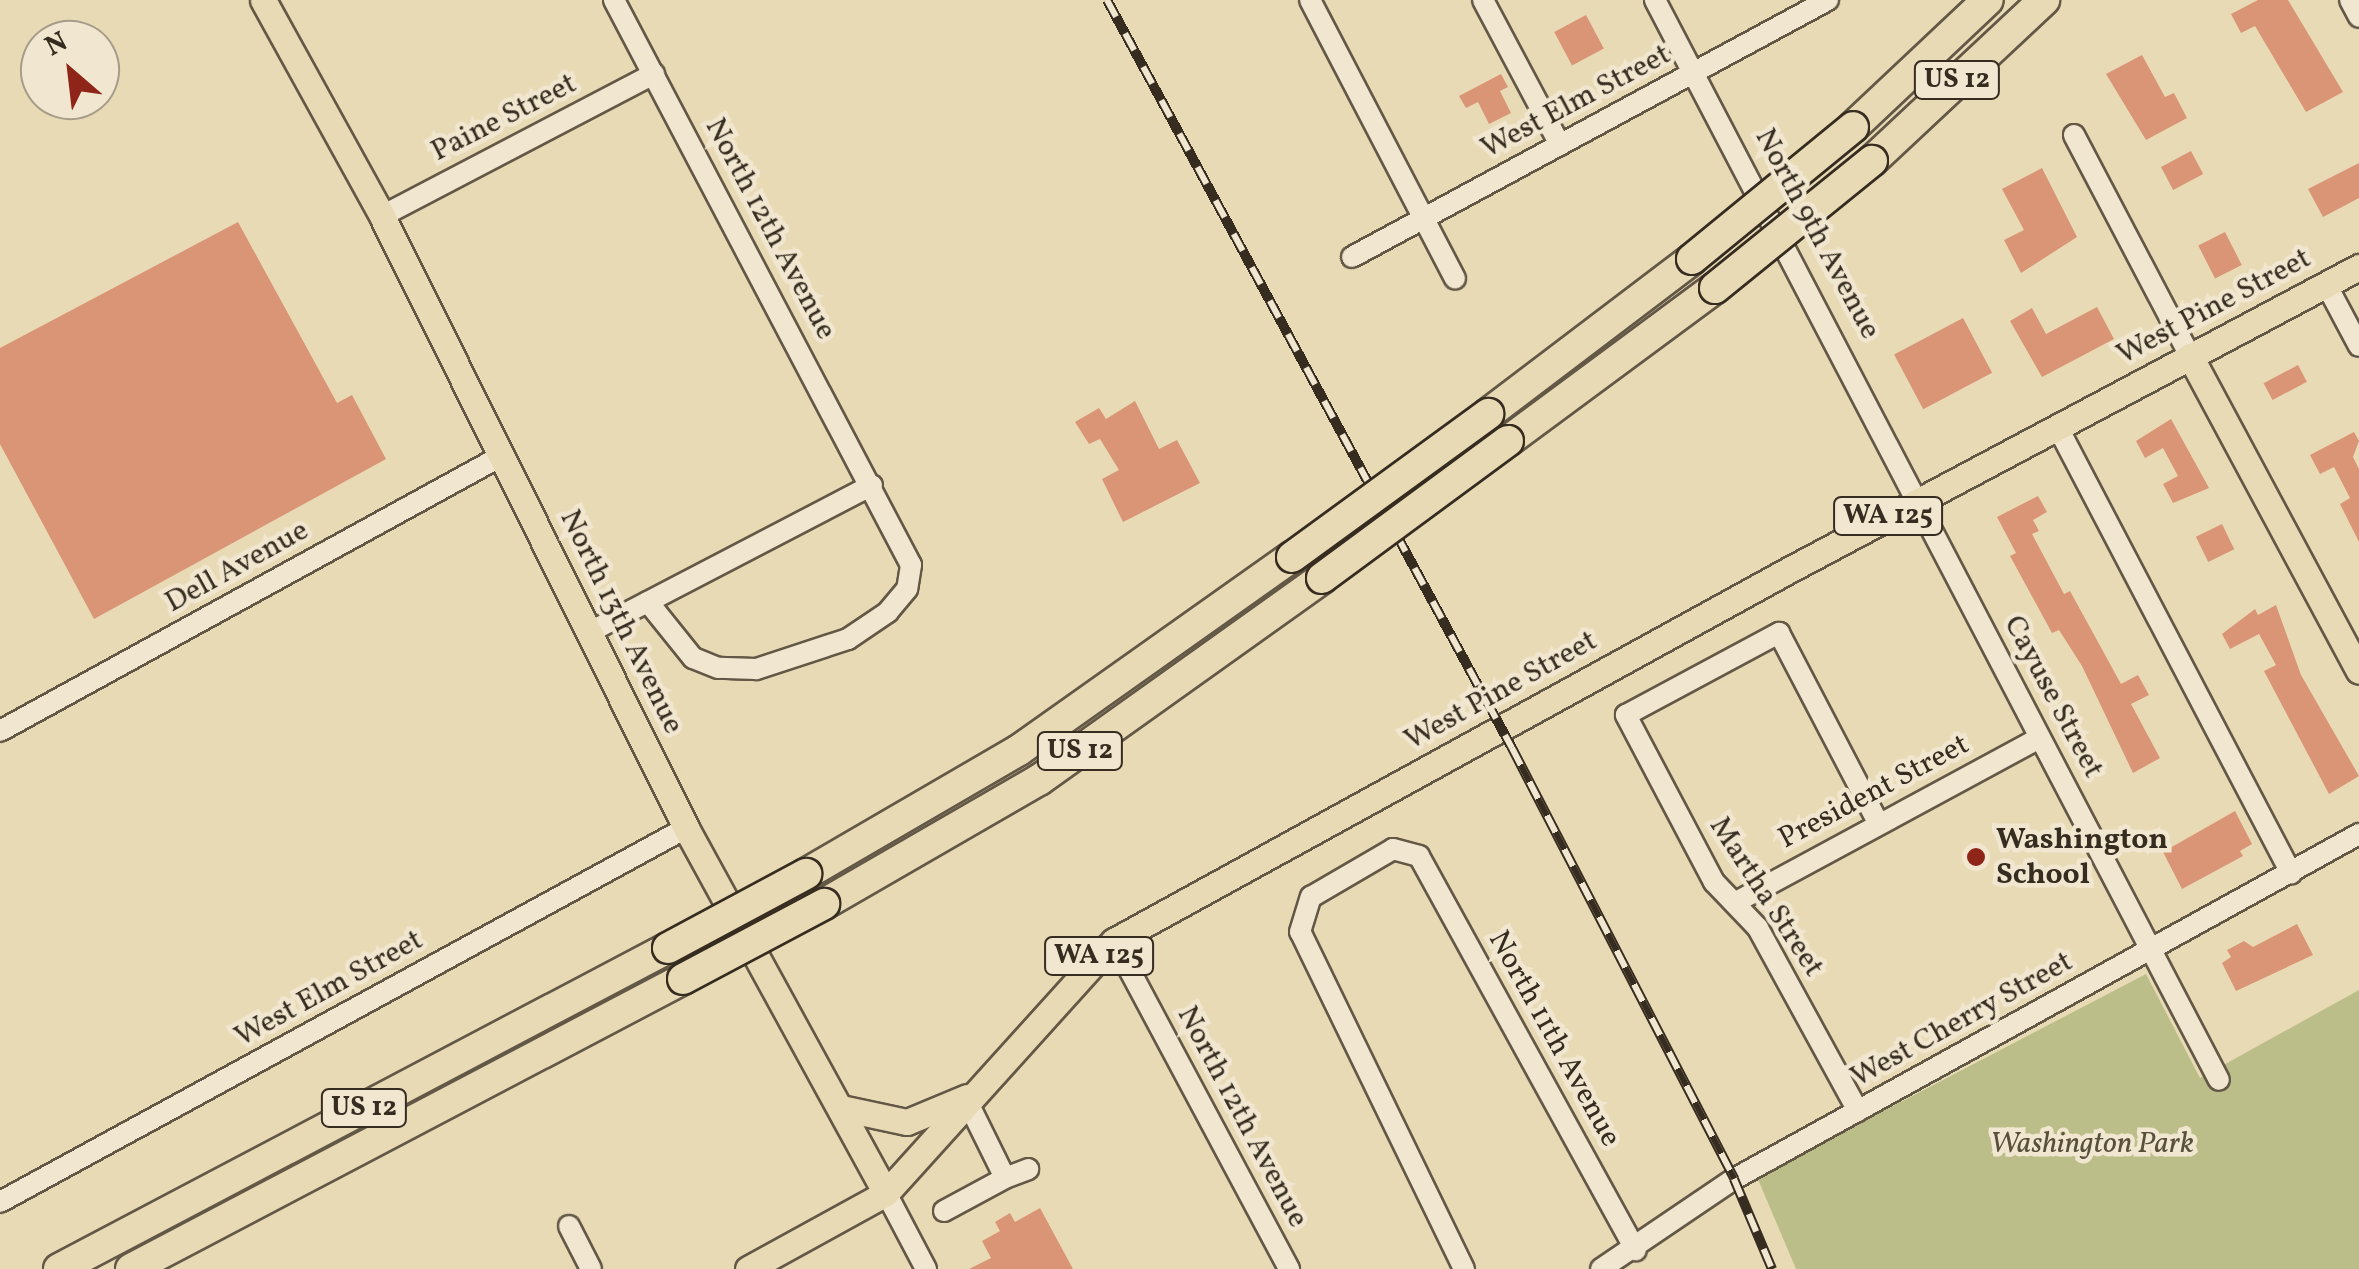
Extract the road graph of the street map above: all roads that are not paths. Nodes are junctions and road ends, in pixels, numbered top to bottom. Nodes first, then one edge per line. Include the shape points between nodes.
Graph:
1 (264, 0) edge
2 (614, 0) edge
3 (1310, 0) edge
4 (1483, 0) edge
5 (1655, 0) edge
6 (1828, 0) edge
7 (1962, 0) edge
8 (1988, 0) edge
9 (2044, 0) edge
10 (2068, 0) edge
11 (2350, 0) edge
12 (2359, 17) edge
13 (1918, 70) junction
14 (1694, 73) junction
15 (654, 74) junction
16 (1945, 91) junction
17 (2074, 135) dead end
18 (1560, 145) junction
19 (382, 216) junction
20 (1424, 218) junction
21 (1352, 257) dead end
22 (2359, 267) edge
23 (1456, 279) dead end
24 (2326, 284) junction
25 (2359, 346) edge
26 (2190, 356) junction
27 (2057, 426) junction
28 (504, 455) junction
29 (872, 485) junction
30 (1919, 500) junction
31 (648, 602) junction
32 (588, 634) junction
33 (2359, 671) edge
34 (0, 732) edge
35 (2040, 738) junction
36 (1878, 822) junction
37 (686, 828) junction
38 (2359, 834) edge
39 (2290, 873) junction
40 (1738, 901) junction
41 (1114, 941) junction
42 (2151, 950) junction
43 (2220, 1080) dead end
44 (977, 1096) junction
45 (842, 1108) junction
46 (1858, 1111) junction
47 (1028, 1168) dead end
48 (1005, 1178) junction
49 (886, 1193) junction
50 (0, 1202) edge
51 (944, 1210) dead end
52 (569, 1226) dead end
53 (1636, 1250) junction
54 (59, 1269) edge
55 (131, 1269) edge
56 (591, 1269) edge
57 (748, 1269) edge
58 (926, 1269) edge
59 (1288, 1269) edge
60 (1464, 1269) edge
61 (1601, 1269) edge

1 - 19 main road, North 13th Avenue
2 - 15 street, North 12th Avenue
3 - 20 street
4 - 18 street
5 - 14 street, North 9th Avenue
6 - 14 street, West Elm Street
7 - 13 highway
8 - 13 highway, US 12
9 - 16 highway, US 12
10 - 16 highway
11 - 12 street
13 - 54 highway, US 12, bridge via 1692,259 1488,414 1019,750 806,874
14 - 18 street, West Elm Street
14 - 30 street, North 9th Avenue
15 - 19 street, Paine Street
15 - 29 street, North 12th Avenue
16 - 55 highway, US 12, bridge via 1872,161 1715,288 1039,780 824,904
17 - 26 street
18 - 20 street, West Elm Street
19 - 28 main road, North 13th Avenue
20 - 21 street, West Elm Street
20 - 23 street
22 - 24 main road, West Pine Street
24 - 25 street
24 - 26 main road, West Pine Street
26 - 27 main road, West Pine Street / WA 125
26 - 33 main road
27 - 30 main road, West Pine Street / WA 125
27 - 39 street
28 - 32 main road, North 13th Avenue
28 - 34 street, Dell Avenue
29 - 31 street
29 - 31 street, North 12th Avenue via 910,566 907,588 888,612 848,638 756,669 718,668 692,658
30 - 35 street, Cayuse Street
30 - 41 main road, West Pine Street / WA 125
31 - 32 street
32 - 37 main road, North 13th Avenue
35 - 36 street, President Street
35 - 42 street, Cayuse Street
36 - 40 street, President Street
36 - 40 street, Martha Street via 1778,633 1626,715 1714,882
37 - 45 main road, North 13th Avenue
37 - 50 street, West Elm Street
38 - 39 street, West Cherry Street
39 - 42 street, West Cherry Street
40 - 46 street, Martha Street
41 - 44 main road, West Pine Street / WA 125
41 - 59 street, North 12th Avenue
42 - 43 street, Cayuse Street
42 - 46 street, West Cherry Street
44 - 45 main road, WA 125 via 907,1122
44 - 48 street
44 - 49 main road, West Pine Street / WA 125
45 - 49 main road, North 13th Avenue
46 - 53 street, West Cherry Street via 1716,1190
47 - 48 street
48 - 51 street
49 - 57 main road, West Pine Street
49 - 58 street, North 13th Avenue
52 - 56 street
53 - 60 street, North 11th Avenue via 1420,856 1393,849 1311,896 1300,932
53 - 61 street, West Cherry Street

